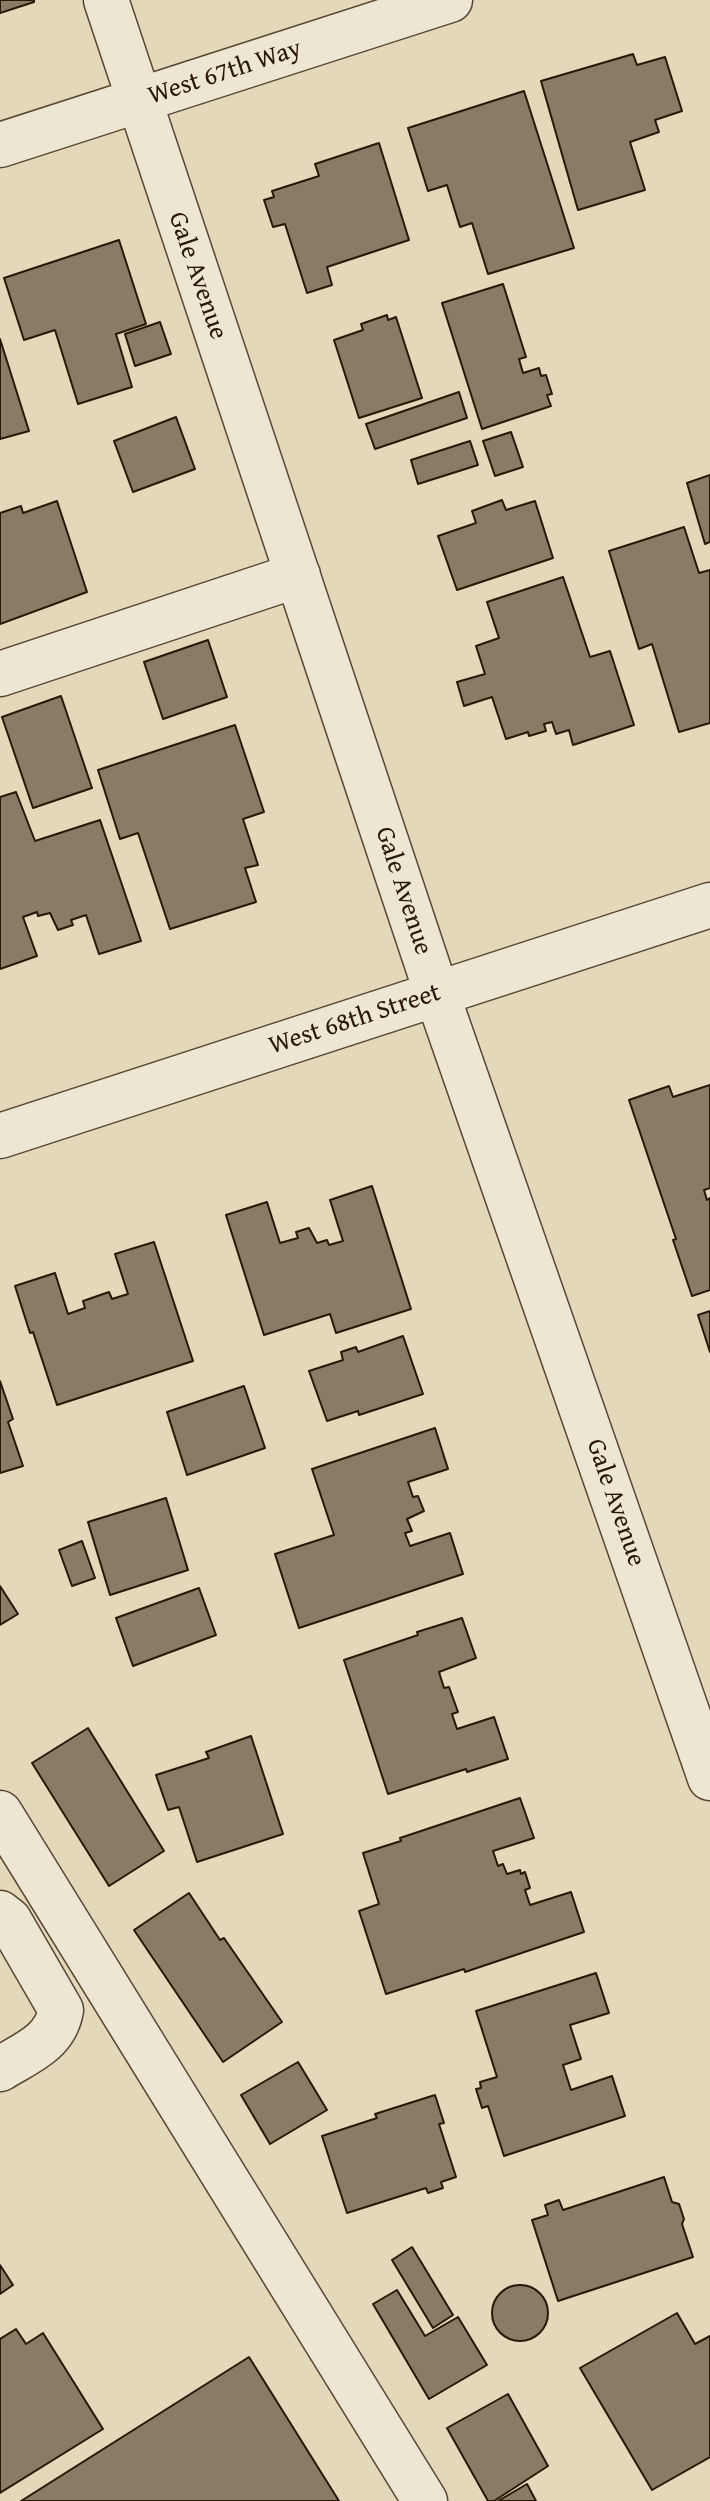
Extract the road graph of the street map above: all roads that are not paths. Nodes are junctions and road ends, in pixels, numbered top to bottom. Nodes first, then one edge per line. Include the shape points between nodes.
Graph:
1 (106, 0) edge
2 (450, 0) edge
3 (139, 101) junction
4 (0, 145) edge
5 (298, 575) junction
6 (0, 674) edge
7 (710, 905) edge
8 (437, 994) junction
9 (0, 1136) edge
10 (702, 1728) edge
11 (710, 1778) edge
12 (0, 1813) edge
13 (17, 1880) edge
14 (0, 1913) edge
15 (0, 2069) edge
16 (425, 2501) edge

1 - 3 street, Gale Avenue
2 - 3 street, West 67th Way
3 - 4 street, West 67th Way
3 - 5 street, Gale Avenue
5 - 6 street
5 - 8 street, Gale Avenue
7 - 8 street, West 68th Street
8 - 9 street, West 68th Street
8 - 10 street, Gale Avenue
10 - 11 street, Gale Avenue
12 - 13 street
13 - 16 street
14 - 15 street via 61,2010 58,2028 45,2041

